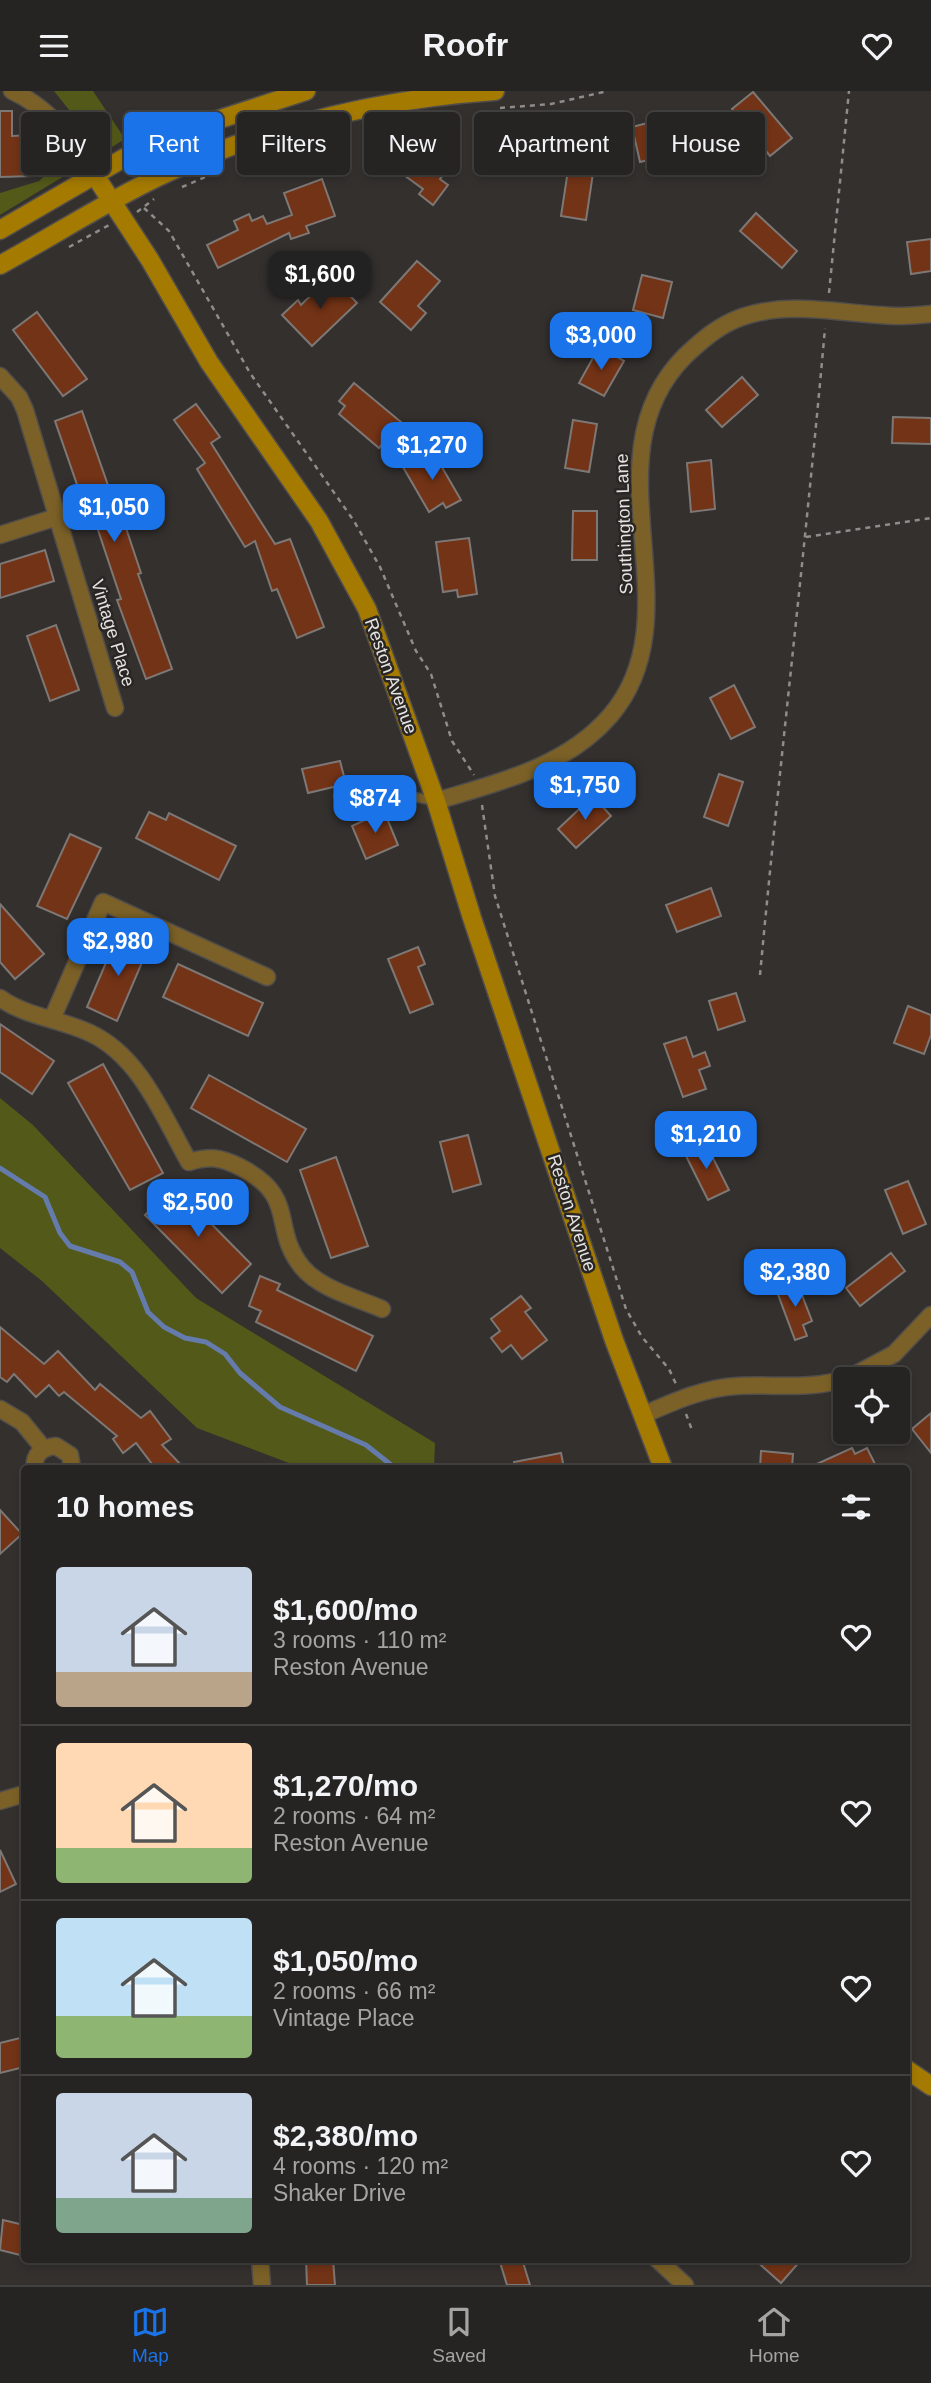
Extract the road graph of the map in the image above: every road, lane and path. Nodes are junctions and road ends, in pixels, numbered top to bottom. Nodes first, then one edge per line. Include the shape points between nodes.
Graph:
1 (12, 91) edge
2 (306, 91) edge
3 (608, 91) edge
4 (849, 91) edge
5 (497, 100) edge
6 (46, 112) edge
7 (110, 166) edge
8 (230, 166) dead end
9 (91, 175) edge
10 (94, 175) edge
11 (180, 188) dead end
12 (154, 198) dead end
13 (111, 201) junction
14 (144, 208) junction
15 (123, 218) junction
16 (0, 230) edge
17 (0, 265) edge
18 (827, 311) junction
19 (931, 314) edge
20 (0, 376) edge
21 (57, 517) junction
22 (931, 518) edge
23 (0, 535) edge
24 (806, 537) junction
25 (115, 708) dead end
26 (478, 789) junction
27 (338, 796) dead end
28 (436, 801) junction
29 (760, 975) dead end
30 (267, 977) dead end
31 (0, 998) edge
32 (52, 1019) junction
33 (382, 1309) dead end
34 (931, 1315) edge
35 (869, 1367) edge
36 (833, 1381) edge
37 (681, 1399) junction
38 (0, 1409) edge
39 (643, 1415) junction
40 (692, 1430) dead end
41 (44, 1449) junction
42 (35, 1465) edge
43 (72, 1465) edge
44 (662, 1465) edge
45 (21, 1795) edge
46 (0, 1801) edge
47 (910, 2072) edge
48 (931, 2086) edge
49 (260, 2263) edge
50 (661, 2263) edge
51 (262, 2285) edge
52 (685, 2285) edge

1 - 6 street
2 - 7 street via 196,127
3 - 5 path via 551,104
4 - 18 path
5 - 13 street via 379,105 281,130 198,160
8 - 11 path
9 - 16 street
10 - 13 street, Reston Avenue
12 - 14 path
13 - 15 street, Reston Avenue
13 - 17 street
14 - 15 path
14 - 26 path via 169,231 250,373 354,521 428,667 452,741 472,770
15 - 28 street, Reston Avenue via 209,362 345,565 377,633
18 - 19 street, Southington Lane via 899,317
18 - 24 path
18 - 26 street, Southington Lane via 764,311 733,320 700,342 664,382 640,447 646,591 644,633 633,680 609,717 588,736 549,763
20 - 21 street, Vintage Place via 25,410
21 - 23 street
21 - 25 street, Vintage Place
22 - 24 path
24 - 29 path
26 - 28 street, Southington Lane
26 - 37 path via 495,896 622,1296 642,1337 669,1369
27 - 28 lane via 398,795
28 - 39 street, Reston Avenue
30 - 32 street via 103,902
31 - 32 street
32 - 33 street via 90,1033 124,1055 189,1162 222,1158 270,1186 294,1253 315,1279
34 - 35 street via 894,1354
36 - 37 street via 804,1387 734,1386
37 - 39 street
37 - 40 path
38 - 41 street via 22,1422
39 - 44 street, Reston Avenue
41 - 42 street via 37,1454
41 - 43 street via 64,1449
45 - 46 street
47 - 48 street
49 - 51 street
50 - 52 street

